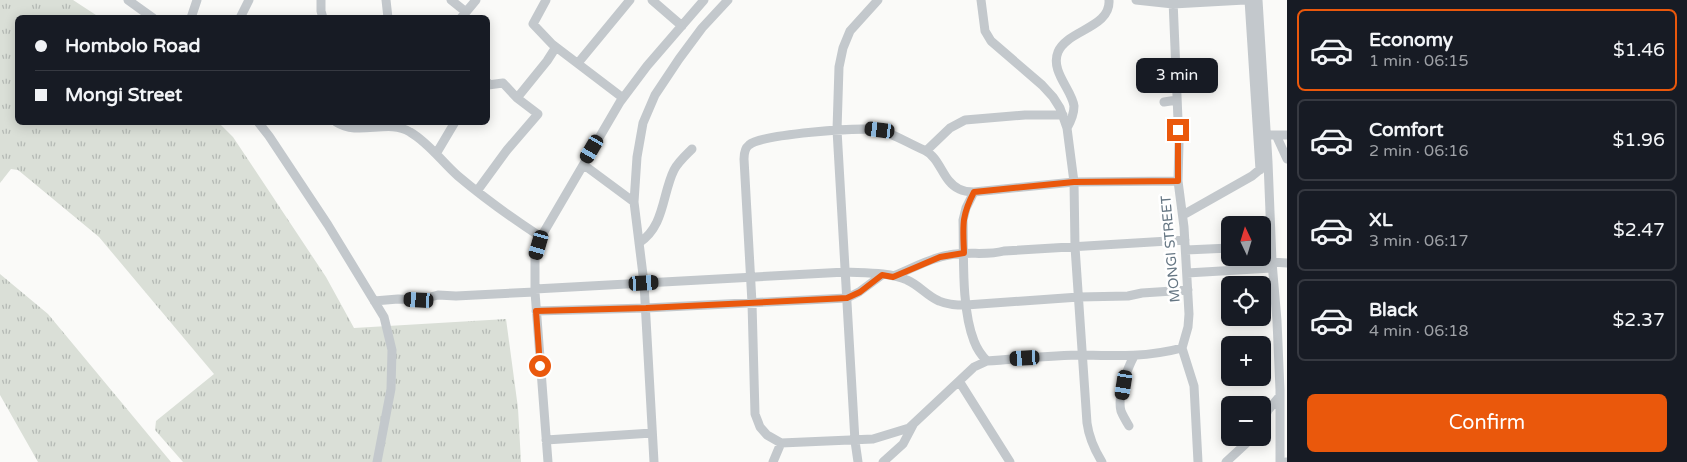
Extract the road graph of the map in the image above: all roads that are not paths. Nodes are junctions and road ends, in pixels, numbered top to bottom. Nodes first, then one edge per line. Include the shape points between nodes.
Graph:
1 (128, 0) edge
2 (197, 0) edge
3 (249, 0) edge
4 (321, 0) edge
5 (386, 0) edge
6 (451, 0) edge
7 (476, 0) edge
8 (546, 0) edge
9 (630, 0) edge
10 (652, 0) edge
11 (704, 0) edge
12 (728, 0) edge
13 (982, 0) edge
14 (1109, 0) edge
15 (1136, 0) edge
16 (1245, 0) edge
17 (1249, 0) edge
18 (1258, 0) edge
19 (872, 2) edge
20 (1173, 2) edge
21 (149, 15) edge
22 (192, 15) edge
23 (242, 15) edge
24 (322, 15) edge
25 (388, 15) edge
26 (463, 15) edge
27 (682, 26) junction
28 (556, 47) junction
29 (578, 63) junction
30 (490, 85) edge
31 (517, 98) junction
32 (623, 98) junction
33 (1177, 100) junction
34 (1164, 102) dead end
35 (1063, 115) junction
36 (260, 125) edge
37 (344, 125) edge
38 (384, 125) edge
39 (384, 125) edge
40 (453, 125) edge
41 (1067, 128) junction
42 (837, 130) junction
43 (1266, 135) junction
44 (1276, 135) junction
45 (1287, 135) edge
46 (692, 149) dead end
47 (926, 151) junction
48 (436, 154) junction
49 (1287, 159) edge
50 (1268, 162) junction
51 (584, 165) junction
52 (1260, 170) junction
53 (1178, 181) junction
54 (1074, 182) junction
55 (477, 191) junction
56 (974, 192) junction
57 (634, 202) junction
58 (1183, 215) junction
59 (1267, 216) edge
60 (541, 237) junction
61 (639, 243) junction
62 (1186, 245) junction
63 (1075, 246) junction
64 (1221, 247) edge
65 (964, 253) junction
66 (1271, 261) edge
67 (1287, 262) edge
68 (1272, 265) junction
69 (846, 272) junction
70 (1187, 273) junction
71 (882, 275) junction
72 (750, 277) junction
73 (893, 277) junction
74 (644, 283) junction
75 (1188, 290) junction
76 (535, 291) junction
77 (1079, 297) junction
78 (847, 298) junction
79 (374, 302) junction
80 (752, 303) junction
81 (966, 305) junction
82 (646, 308) junction
83 (536, 311) junction
84 (1182, 348) junction
85 (1083, 355) junction
86 (1134, 356) junction
87 (987, 360) junction
88 (1287, 372) edge
89 (1279, 380) junction
90 (959, 381) junction
91 (1280, 396) junction
92 (1271, 406) edge
93 (913, 425) junction
94 (1129, 426) dead end
95 (652, 433) junction
96 (546, 440) junction
97 (855, 441) junction
98 (781, 443) junction
99 (1243, 446) edge
100 (377, 462) edge
101 (548, 462) edge
102 (654, 462) edge
103 (773, 462) edge
104 (858, 462) edge
105 (883, 462) edge
106 (1010, 462) edge
107 (1102, 462) edge
108 (1198, 462) edge
109 (1226, 462) edge
110 (1280, 462) edge

1 - 21 street
2 - 22 street
3 - 23 street
4 - 24 street
5 - 25 street
6 - 26 street
7 - 26 street
8 - 28 street via 533,24
9 - 29 street
10 - 27 street
11 - 27 street
12 - 57 street via 679,59 648,109 637,157
13 - 35 street via 986,31 991,41 1042,85
14 - 41 street via 1109,9 1104,16 1063,44 1057,54 1062,83 1074,108
15 - 20 street
16 - 20 street
17 - 52 street
18 - 43 street
19 - 42 street via 850,31 843,48 839,67
20 - 33 street, MONGI STREET
27 - 32 street
28 - 29 street
28 - 31 street
29 - 32 street
30 - 31 street via 503,83
31 - 55 street via 538,114
32 - 51 street
33 - 34 street
33 - 53 street, MONGI STREET
35 - 41 street
35 - 47 street via 965,120 950,128
36 - 79 street via 328,224
37 - 39 street via 367,128
38 - 48 street via 410,131
40 - 48 street
41 - 54 street
42 - 47 street via 880,130
42 - 69 street
42 - 72 street via 767,138 746,149
43 - 44 street
43 - 50 street
44 - 45 street
44 - 49 street
46 - 61 street via 676,165 663,210 648,235
47 - 56 street via 960,190
48 - 55 street
50 - 52 street
50 - 59 street
51 - 57 street
51 - 60 street
52 - 58 street
53 - 54 street
53 - 58 street, MONGI STREET
54 - 56 street
54 - 63 street
55 - 60 street
56 - 65 street via 963,220
57 - 61 street
58 - 62 street, MONGI STREET
60 - 76 street via 535,259
61 - 74 street
62 - 63 street
62 - 64 street
62 - 70 street, MONGI STREET
63 - 65 street via 994,254
63 - 77 street
65 - 73 street via 940,257
65 - 81 street
66 - 68 street
67 - 68 street
68 - 70 street
68 - 89 street
69 - 71 street
69 - 72 street
69 - 78 street
70 - 75 street, MONGI STREET
71 - 73 street
71 - 78 street
72 - 74 street
72 - 80 street
73 - 81 street via 908,280 939,302
74 - 76 street
74 - 82 street
75 - 77 street
75 - 84 street, MONGI STREET via 1188,327
76 - 79 street via 438,295 419,300
76 - 83 street
77 - 81 street
77 - 85 street
78 - 80 street
78 - 97 street
79 - 100 street via 384,316 392,350 391,389
80 - 82 street
80 - 98 street via 755,414 767,435
81 - 87 street via 976,348
82 - 83 street
82 - 95 street
83 - 96 street
84 - 86 street
84 - 108 street via 1194,386
85 - 86 street
85 - 87 street
85 - 107 street via 1089,437
86 - 94 street via 1128,368 1121,404
87 - 90 street
88 - 89 street
89 - 91 street
90 - 93 street
90 - 106 street
91 - 92 street
91 - 110 street
93 - 97 street via 881,437
93 - 105 street via 903,444
95 - 96 street
95 - 102 street
96 - 101 street
97 - 98 street
97 - 104 street
98 - 103 street
99 - 109 street

